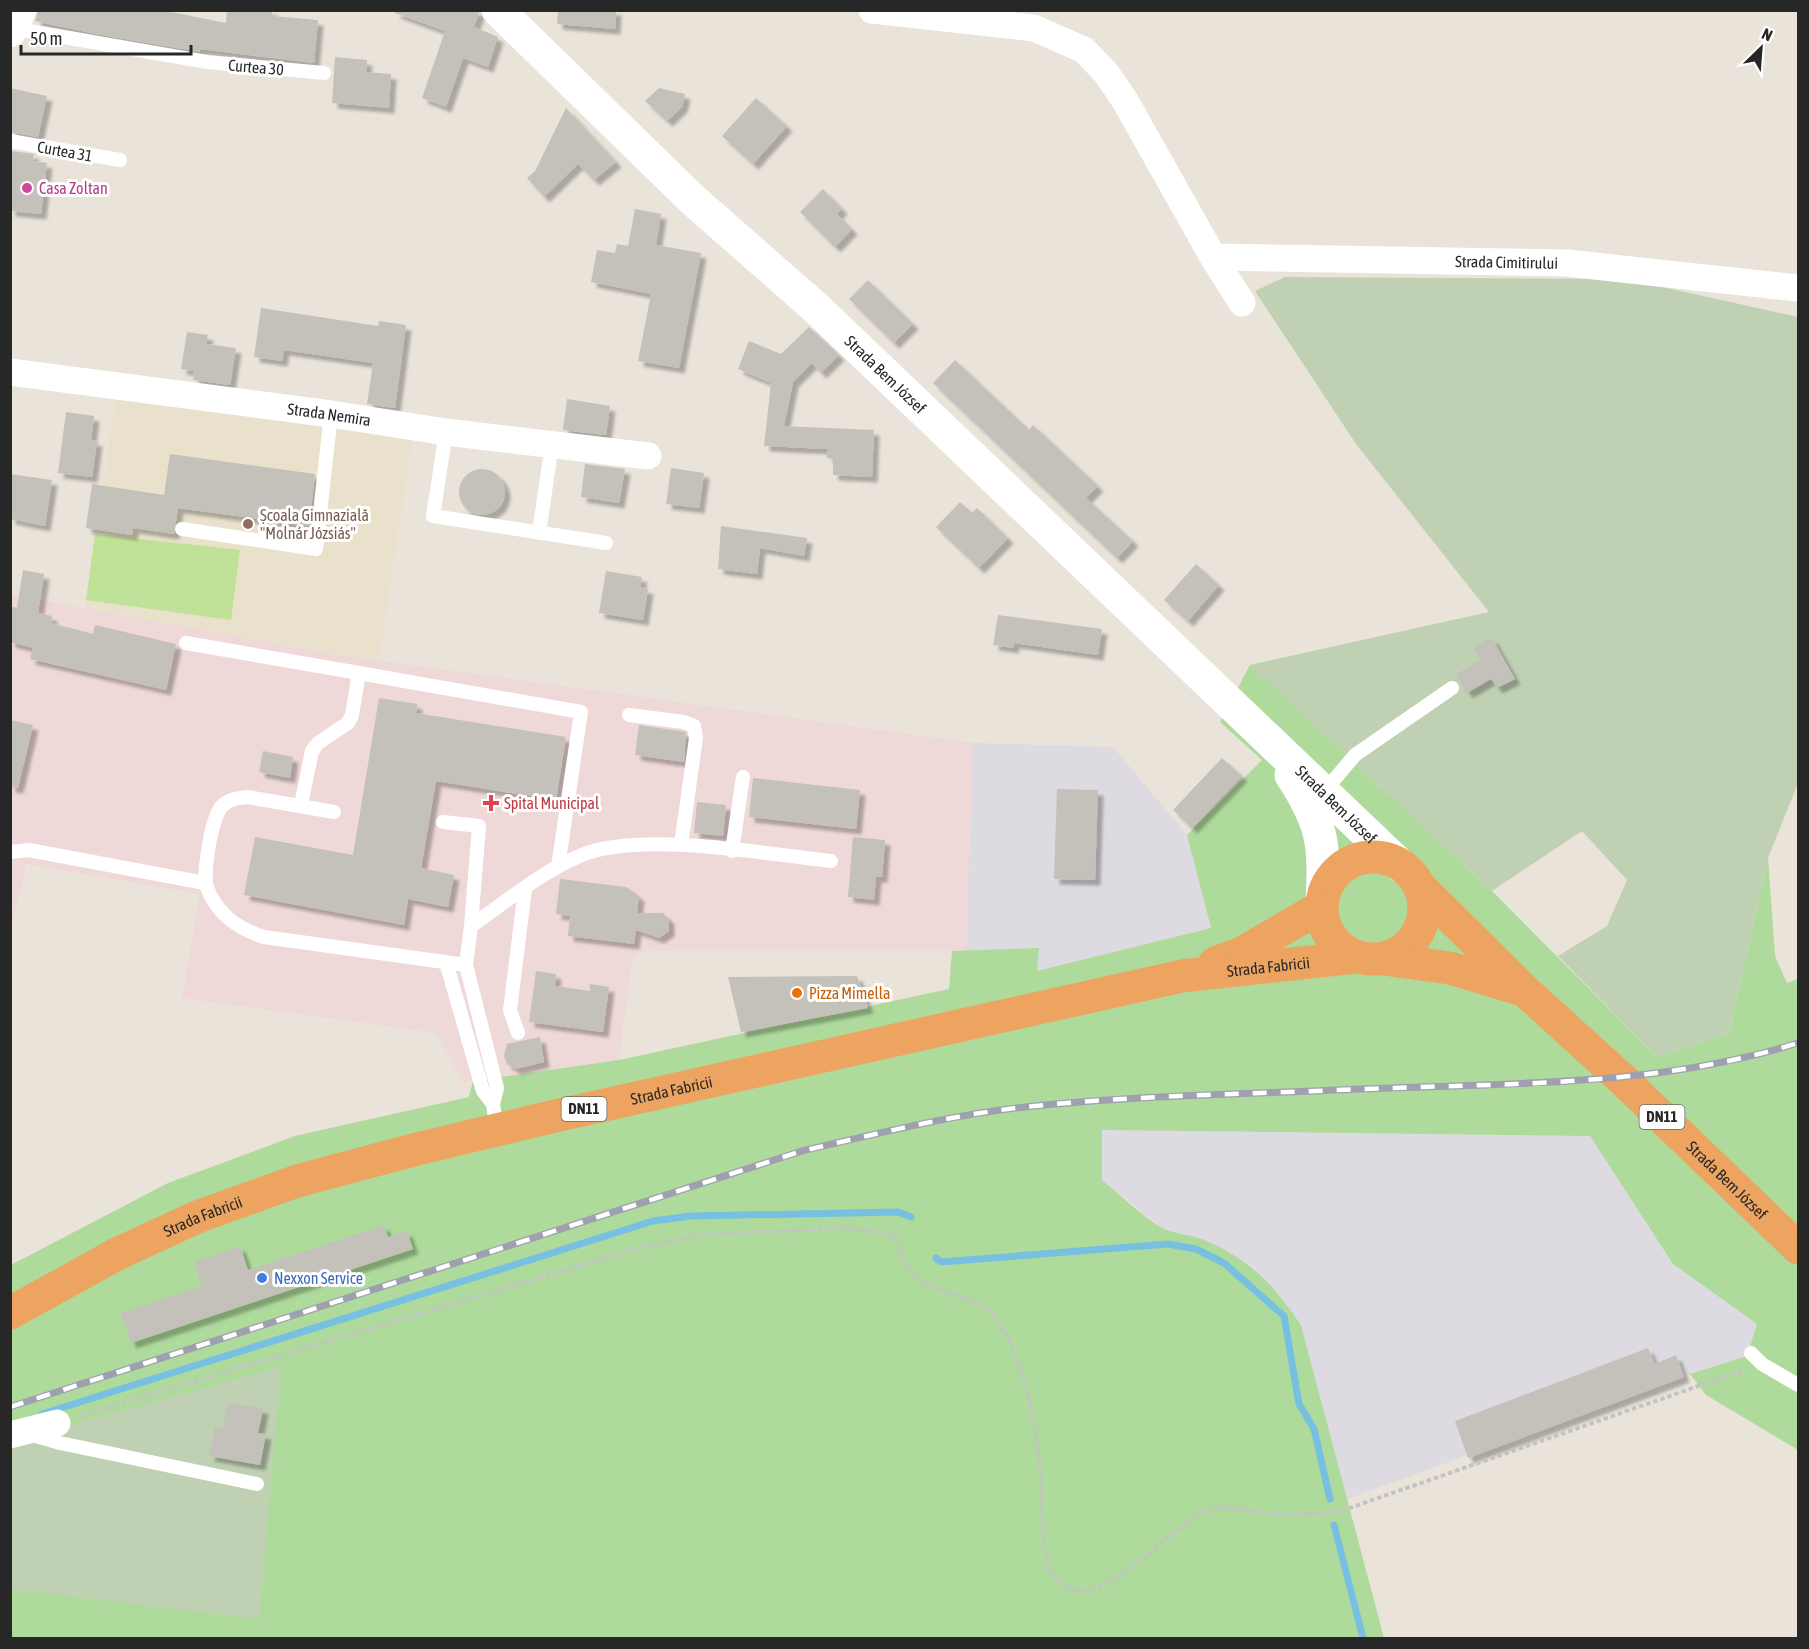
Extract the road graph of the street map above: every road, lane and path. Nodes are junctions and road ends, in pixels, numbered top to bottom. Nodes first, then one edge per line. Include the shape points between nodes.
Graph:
1 (498, 10) edge
2 (872, 10) edge
3 (14, 21) edge
4 (324, 73) dead end
5 (10, 141) edge
6 (120, 160) dead end
7 (1214, 257) junction
8 (1798, 288) edge
9 (1242, 303) dead end
10 (10, 372) edge
11 (332, 414) junction
12 (446, 432) junction
13 (552, 444) junction
14 (648, 456) dead end
15 (182, 529) dead end
16 (539, 532) junction
17 (606, 543) dead end
18 (186, 643) dead end
19 (359, 673) junction
20 (1452, 688) dead end
21 (629, 715) dead end
22 (1270, 744) junction
23 (742, 777) dead end
24 (1323, 793) junction
25 (300, 804) junction
26 (334, 812) dead end
27 (443, 822) dead end
28 (681, 845) junction
29 (732, 851) junction
30 (10, 852) edge
31 (831, 861) dead end
32 (558, 867) junction
33 (1410, 876) junction
34 (205, 883) junction
35 (525, 889) junction
36 (1322, 904) junction
37 (471, 926) junction
38 (1370, 958) junction
39 (446, 962) junction
40 (466, 965) junction
41 (1182, 976) junction
42 (1524, 990) junction
43 (518, 1033) dead end
44 (495, 1117) junction
45 (1798, 1248) edge
46 (10, 1313) edge
47 (1751, 1353) dead end
48 (1762, 1364) junction
49 (1798, 1385) edge
50 (57, 1423) joint
51 (16, 1433) edge
52 (257, 1484) dead end

1 - 22 main road, Strada Bem József via 693,200 815,308
2 - 7 street via 1034,28 1084,50 1107,73 1124,99
3 - 4 lane, Curtea 30 via 207,62
5 - 6 lane, Curtea 31
7 - 8 street, Strada Cimitirului via 1567,263
7 - 9 street
10 - 11 street, Strada Nemira
11 - 12 street, Strada Nemira
11 - 15 lane via 316,549
12 - 13 street, Strada Nemira
12 - 16 lane via 433,516
13 - 14 street, Strada Nemira
13 - 16 lane
16 - 17 lane
18 - 19 lane
19 - 25 lane via 352,715 341,729 312,751
19 - 32 lane via 581,712
20 - 24 lane via 1356,755
21 - 28 lane via 694,726 696,738
22 - 24 main road, Strada Bem József
22 - 36 main road, Strada Bem József via 1308,800 1320,833 1324,853
23 - 29 lane
24 - 33 main road, Strada Bem József
25 - 26 lane
25 - 34 lane via 248,797 236,798 223,806 212,829
27 - 37 lane via 479,826
28 - 29 lane
28 - 32 lane via 603,849
29 - 31 lane
30 - 34 lane via 29,850
32 - 35 lane
33 - 36 highway, DN11 via 1372,857 1358,860 1333,876
33 - 38 highway, DN11 via 1423,900 1419,931 1398,953
33 - 42 highway, Strada Bem József / DN11
34 - 39 lane via 214,902 230,919 264,937
35 - 37 lane
35 - 43 lane via 510,1010
36 - 38 highway via 1329,935 1341,948
36 - 41 highway, Strada Fabricii / DN11 via 1242,953
37 - 40 lane
38 - 41 highway, Strada Fabricii / DN11
38 - 42 highway, Strada Bem József / DN11 via 1450,968
39 - 40 lane
39 - 44 lane via 483,1091
40 - 44 lane via 497,1088
41 - 44 highway, Strada Fabricii / DN11
42 - 45 highway, Strada Bem József / DN11
44 - 46 highway, Strada Fabricii / DN11 via 197,1216 117,1254
47 - 48 lane
48 - 49 lane
48 - 50 path via 1341,1511 1303,1515 1213,1507 1200,1512 1112,1580 1080,1591 1053,1575 1047,1560 1040,1468 1025,1382 1010,1341 983,1307 914,1274 904,1262 898,1240 885,1232 836,1228 700,1234 639,1248
50 - 51 street
51 - 52 lane

